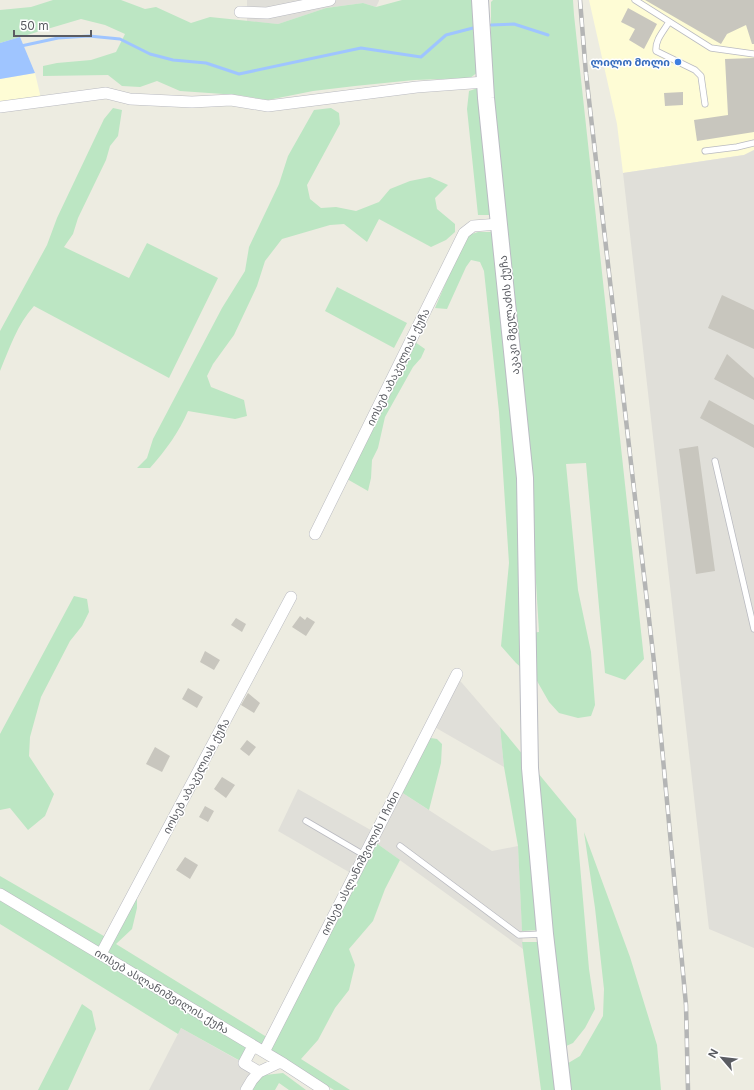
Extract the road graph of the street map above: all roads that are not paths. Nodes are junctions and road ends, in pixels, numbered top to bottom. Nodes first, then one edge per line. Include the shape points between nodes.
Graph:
1 (330, 0) edge
2 (480, 0) edge
3 (635, 0) edge
4 (240, 12) dead end
5 (669, 22) junction
6 (754, 54) edge
7 (486, 82) junction
8 (705, 104) dead end
9 (0, 107) edge
10 (754, 143) edge
11 (705, 152) dead end
12 (499, 224) junction
13 (715, 461) dead end
14 (315, 534) dead end
15 (291, 597) dead end
16 (754, 629) edge
17 (457, 674) dead end
18 (306, 821) dead end
19 (400, 846) dead end
20 (364, 855) junction
21 (0, 894) edge
22 (545, 934) junction
23 (101, 954) junction
24 (253, 1046) junction
25 (264, 1052) junction
26 (280, 1062) junction
27 (259, 1072) junction
28 (246, 1090) edge
29 (324, 1090) edge
30 (563, 1090) edge

1 - 4 street via 267,13
2 - 7 street, აკაკი მგელაძის ქუჩა
3 - 5 lane
5 - 6 lane via 711,48
5 - 8 lane via 658,39 656,51 695,70 701,76
7 - 9 street via 417,87 268,106 231,100 192,102 130,99 106,93
7 - 12 street, აკაკი მგელაძის ქუჩა
10 - 11 lane
12 - 14 street, იოსებ აბაკელიას ქუჩა via 473,226 464,233
12 - 22 street, აკაკი მგელაძის ქუჩა via 525,478 530,768
13 - 16 lane
15 - 23 street, იოსებ აბაკელიას ქუჩა
17 - 20 street, იოსებ ასლანიშვილის I ჩიხი
18 - 20 lane
19 - 22 lane via 519,935
20 - 25 street, იოსებ ასლანიშვილის I ჩიხი
21 - 23 street, იოსებ ასლანიშვილის ქუჩა
22 - 30 street, აკაკი მგელაძის ქუჩა
23 - 24 street, იოსებ ასლანიშვილის ქუჩა
24 - 25 street, იოსებ ასლანიშვილის ქუჩა
24 - 27 street via 244,1063
25 - 26 street, იოსებ ასლანიშვილის ქუჩა
26 - 27 street
26 - 29 street, იოსებ ასლანიშვილის ქუჩა
27 - 28 street

